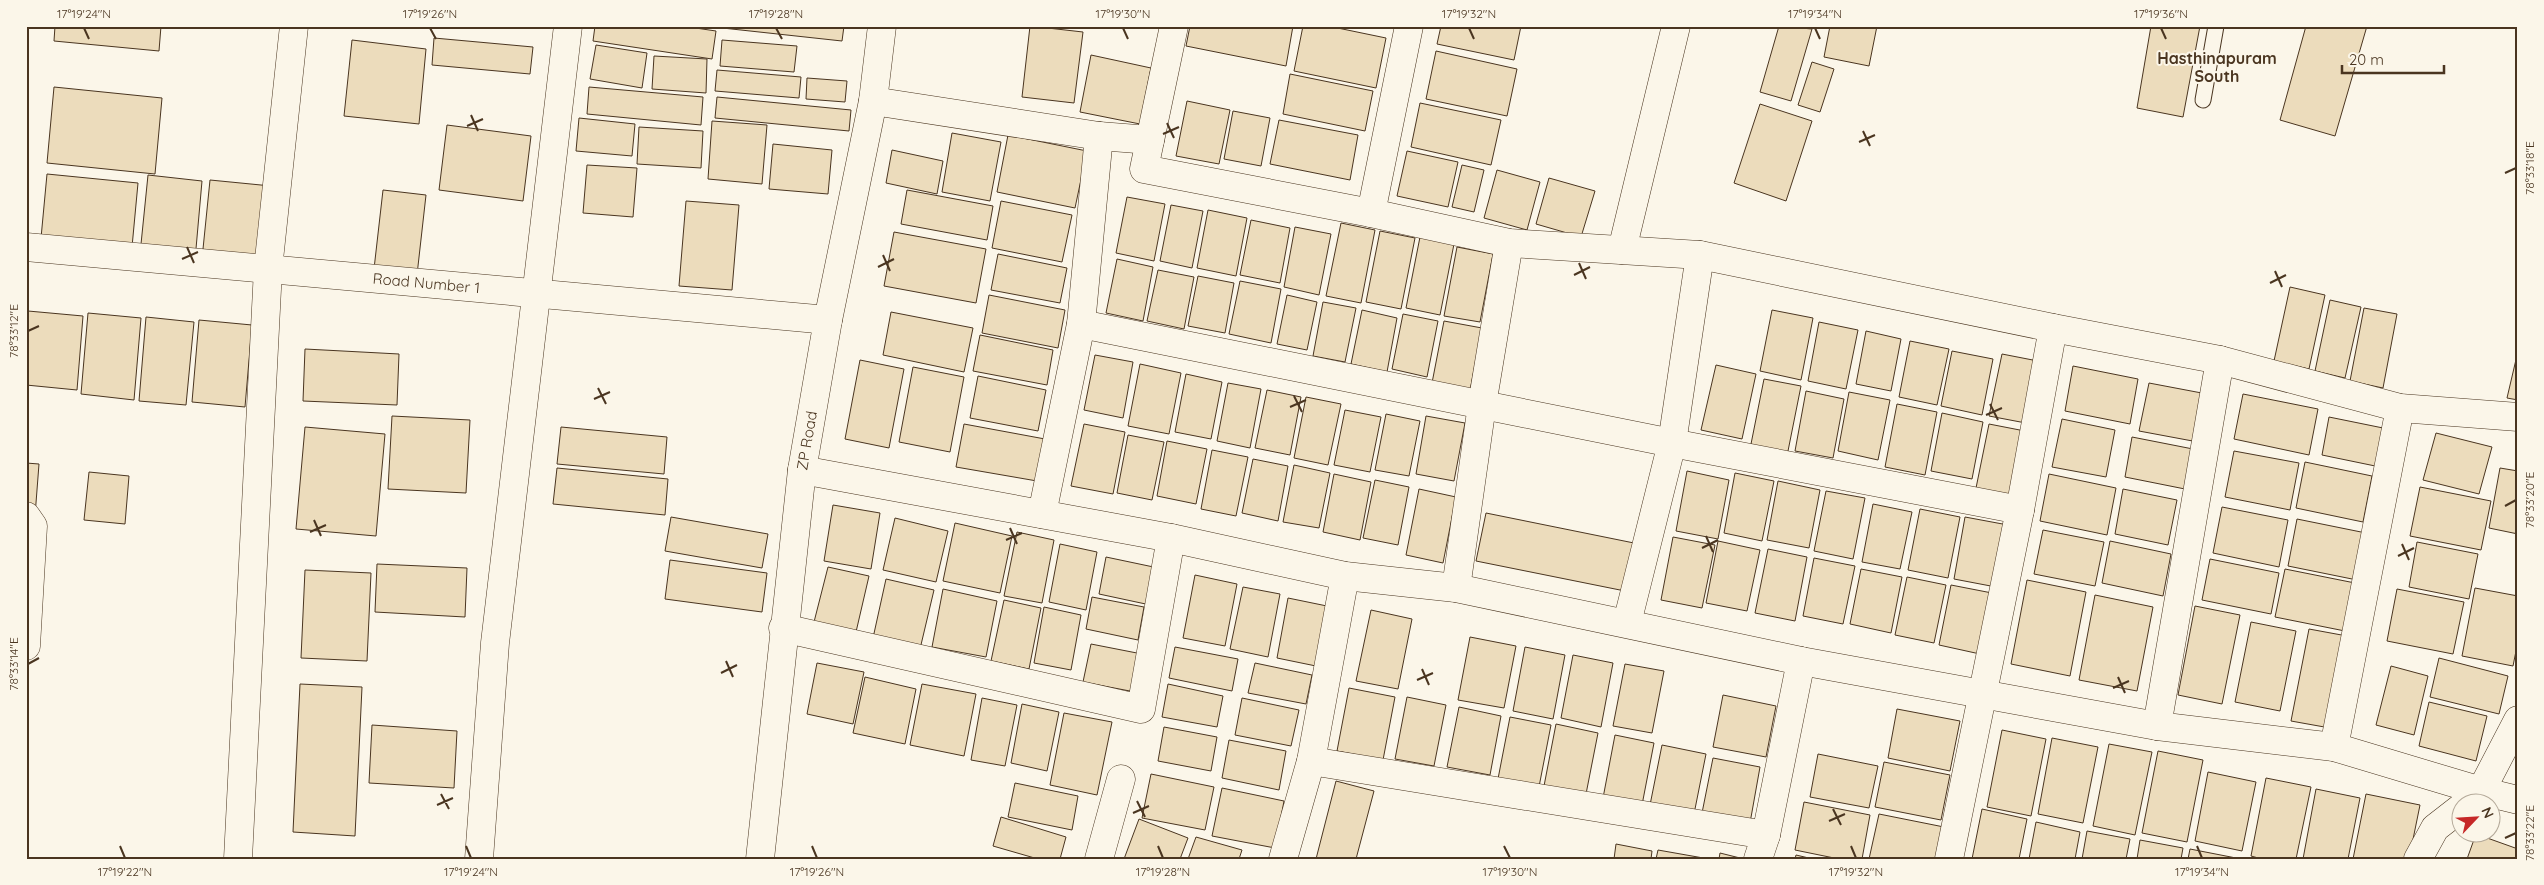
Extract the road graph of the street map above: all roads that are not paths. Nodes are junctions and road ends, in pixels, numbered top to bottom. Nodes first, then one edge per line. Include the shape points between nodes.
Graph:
1 (294, 26) edge
2 (568, 26) edge
3 (882, 26) edge
4 (1174, 26) edge
5 (1409, 26) edge
6 (1676, 26) edge
7 (2216, 26) edge
8 (2203, 100) dead end
9 (873, 101) junction
10 (1099, 136) junction
11 (1150, 140) junction
12 (1371, 213) junction
13 (1509, 243) junction
14 (26, 247) edge
15 (1622, 250) junction
16 (1700, 255) junction
17 (268, 269) junction
18 (538, 294) junction
19 (828, 320) junction
20 (1081, 324) junction
21 (2053, 328) junction
22 (2220, 360) junction
23 (1482, 404) junction
24 (2400, 408) junction
25 (2518, 417) edge
26 (1672, 443) junction
27 (802, 470) junction
28 (2020, 510) junction
29 (1042, 514) junction
30 (26, 516) edge
31 (1171, 538) junction
32 (1344, 576) junction
33 (1456, 588) junction
34 (1627, 623) junction
35 (783, 628) junction
36 (26, 646) edge
37 (1801, 661) junction
38 (1981, 694) junction
39 (2518, 720) edge
40 (2157, 726) junction
41 (2334, 747) junction
42 (1311, 760) junction
43 (1121, 779) dead end
44 (2475, 792) edge
45 (2452, 793) edge
46 (2502, 800) edge
47 (2518, 800) edge
48 (2452, 814) edge
49 (1762, 847) edge
50 (238, 859) edge
51 (479, 859) edge
52 (760, 859) edge
53 (1099, 859) edge
54 (1283, 859) edge
55 (1949, 859) edge
56 (2418, 859) edge

1 - 17 street
2 - 18 street
3 - 9 street, ZP Road
4 - 11 street
5 - 12 street
6 - 15 street
7 - 8 lane
9 - 10 street
9 - 19 street, ZP Road
10 - 11 street
10 - 20 street
11 - 12 street via 1144,169
12 - 13 street
13 - 15 street
13 - 23 street
14 - 17 street, Road Number 1
15 - 16 street
16 - 21 street
16 - 26 street
17 - 18 street, Road Number 1
17 - 50 street
18 - 19 street, Road Number 1
18 - 51 street via 495,643
19 - 27 street, ZP Road
20 - 23 street
20 - 29 street
21 - 22 street
21 - 28 street
22 - 24 street
22 - 40 street
23 - 26 street
23 - 33 street
24 - 25 street
24 - 41 street
26 - 28 street
26 - 34 street
27 - 29 street
27 - 35 street, ZP Road
28 - 38 street
29 - 31 street
30 - 36 street via 33,526
31 - 32 street
31 - 35 street via 1141,709
32 - 33 street
32 - 42 street
33 - 34 street
34 - 37 street
35 - 52 street, ZP Road
37 - 38 street
37 - 49 street
38 - 40 street
38 - 55 street
39 - 44 street
40 - 41 street
41 - 45 street
42 - 49 street
42 - 54 street
43 - 53 street
46 - 47 street
48 - 56 street via 2435,828

